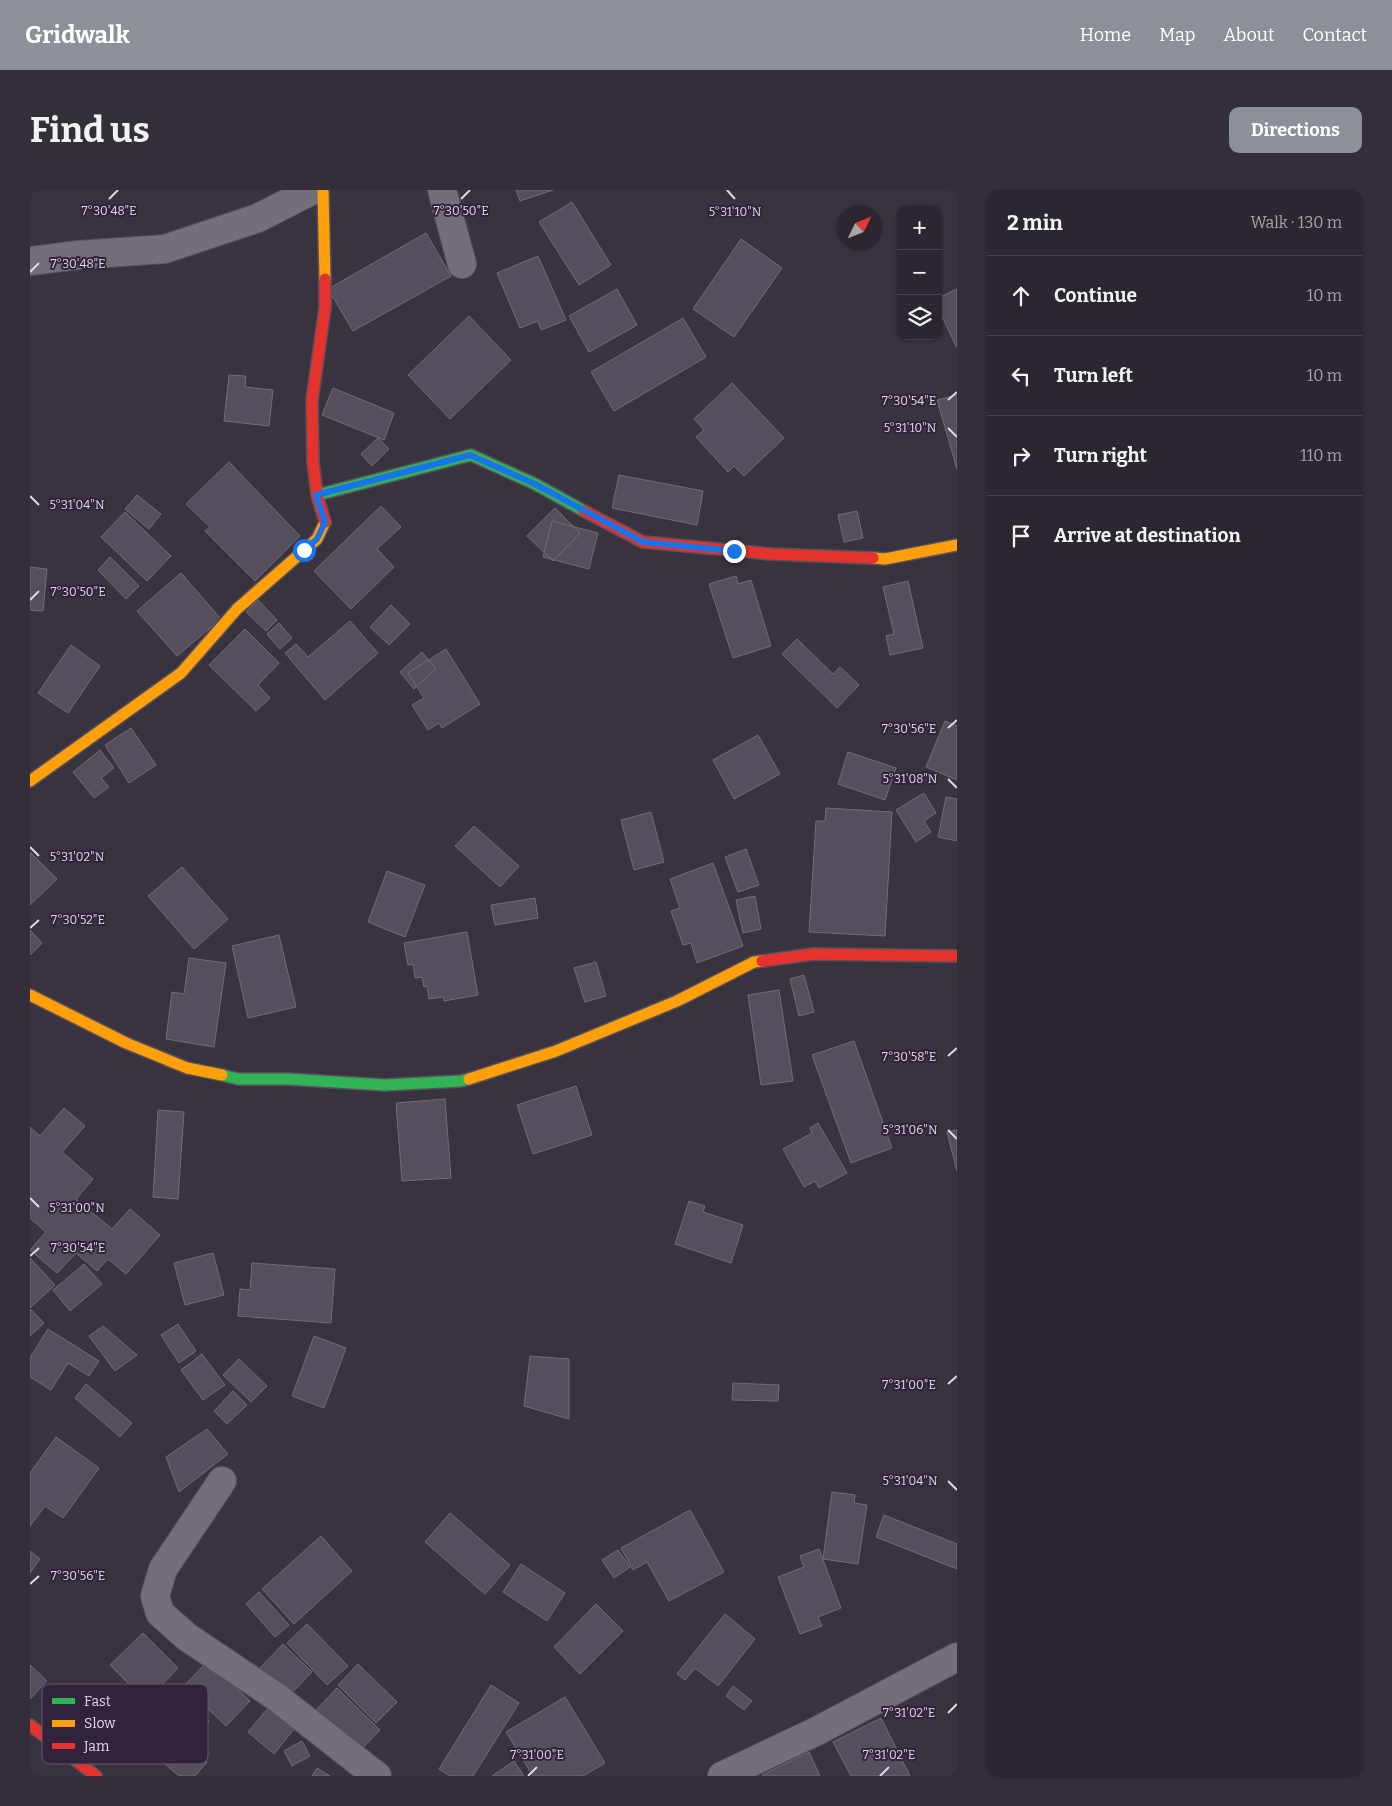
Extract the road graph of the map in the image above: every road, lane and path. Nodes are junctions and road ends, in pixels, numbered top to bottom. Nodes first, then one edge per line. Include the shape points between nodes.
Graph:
1 (313, 190) edge
2 (324, 190) edge
3 (442, 190) edge
4 (30, 261) edge
5 (462, 264) dead end
6 (316, 495) junction
7 (956, 546) edge
8 (30, 781) edge
9 (957, 956) edge
10 (30, 995) edge
11 (222, 1481) dead end
12 (957, 1657) edge
13 (30, 1725) edge
14 (42, 1734) edge
15 (80, 1764) edge
16 (96, 1776) edge
17 (377, 1776) edge
18 (722, 1776) edge

1 - 4 street via 258,218 165,249
2 - 6 street via 325,308 312,400
3 - 5 street
6 - 7 street via 470,455 535,484 643,542 771,554 885,559
6 - 8 street via 325,522 317,539 237,609 181,673
9 - 10 street via 814,954 754,962 677,1001 556,1051 462,1081 385,1085 238,1079 188,1068 126,1043
11 - 17 street via 164,1569 155,1596 160,1613 187,1637 276,1696
12 - 18 street via 817,1731
13 - 14 street
15 - 16 street

